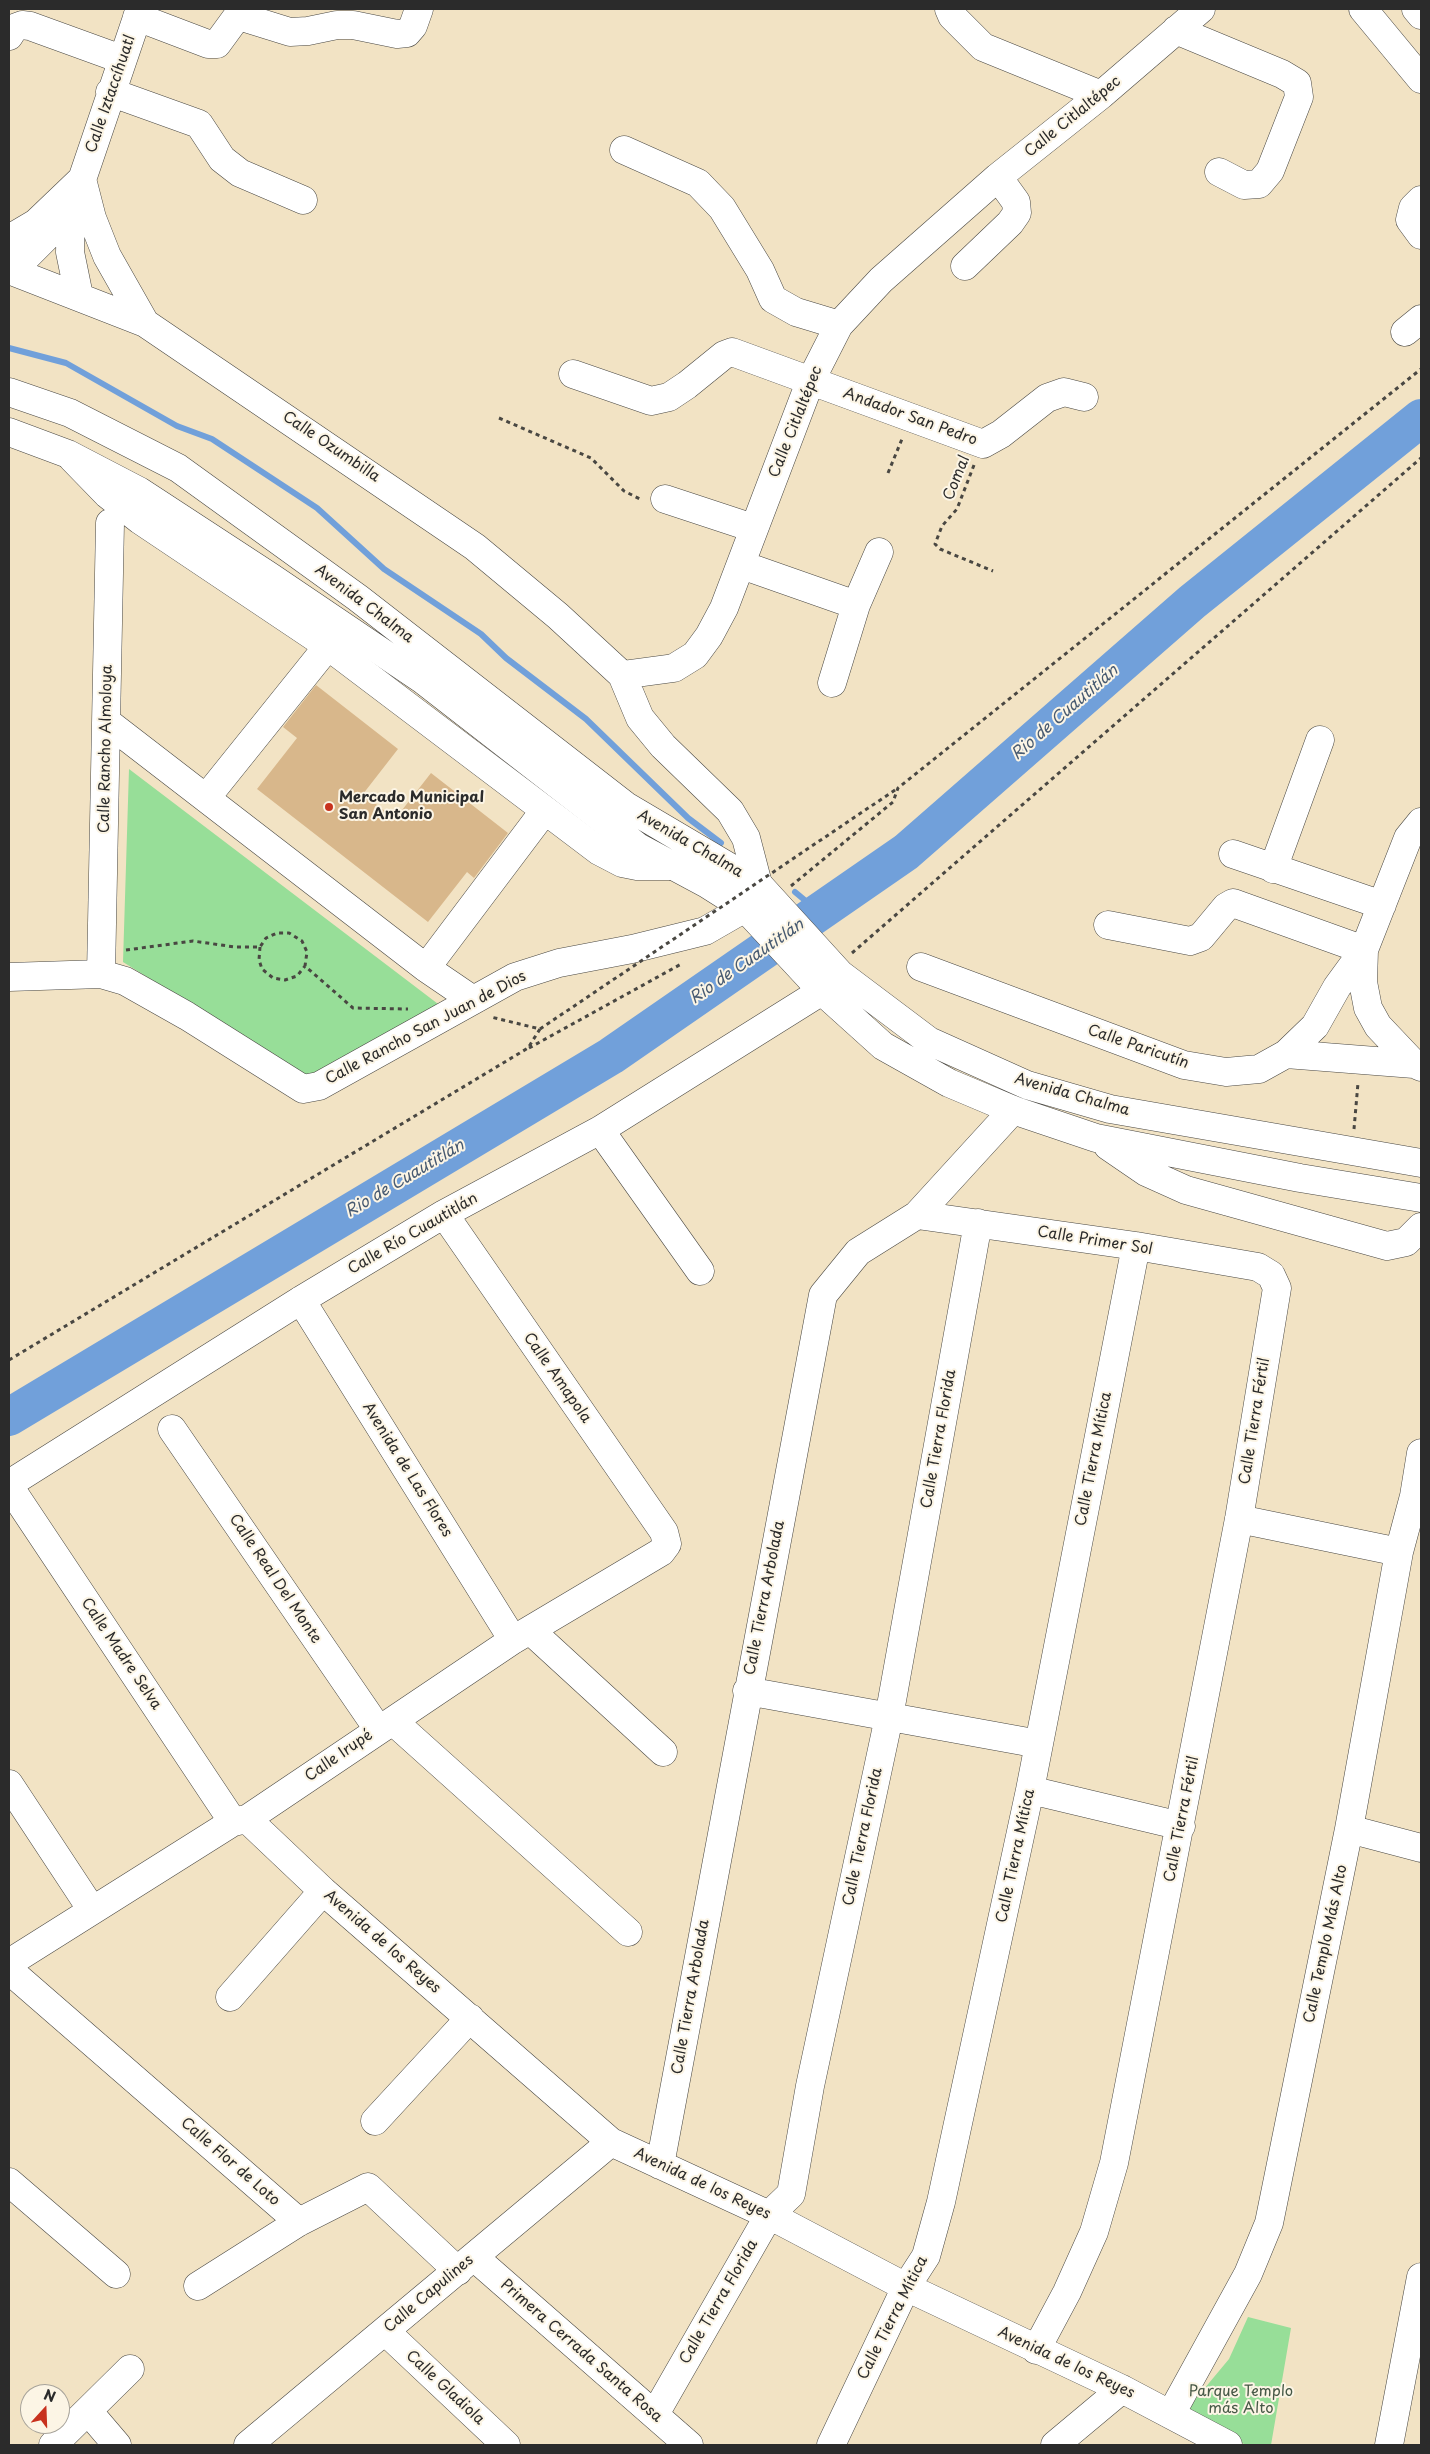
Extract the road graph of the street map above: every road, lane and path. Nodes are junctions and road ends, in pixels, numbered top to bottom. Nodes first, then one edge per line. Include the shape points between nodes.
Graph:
1 (419, 9) edge
2 (949, 9) edge
3 (1201, 9) edge
4 (1416, 9) edge
5 (1375, 12) edge
6 (139, 13) edge
7 (1421, 15) edge
8 (1176, 30) junction
9 (9, 36) edge
10 (121, 59) junction
11 (1421, 79) edge
12 (110, 92) junction
13 (1101, 95) junction
14 (624, 150) dead end
15 (1219, 172) dead end
16 (998, 177) junction
17 (82, 179) junction
18 (303, 200) dead end
19 (1421, 200) edge
20 (71, 212) junction
21 (1421, 235) edge
22 (9, 239) edge
23 (965, 266) dead end
24 (10, 271) edge
25 (79, 296) junction
26 (145, 323) junction
27 (839, 325) junction
28 (1421, 369) edge
29 (573, 374) dead end
30 (810, 382) junction
31 (9, 392) edge
32 (1084, 397) dead end
33 (911, 417) junction
34 (499, 418) dead end
35 (9, 432) edge
36 (983, 444) junction
37 (68, 454) junction
38 (1421, 458) edge
39 (888, 472) dead end
40 (665, 499) joint
41 (110, 523) dead end
42 (753, 528) junction
43 (878, 552) dead end
44 (742, 565) junction
45 (993, 571) dead end
46 (856, 605) junction
47 (328, 646) junction
48 (622, 675) junction
49 (832, 683) dead end
50 (107, 722) junction
51 (1320, 740) dead end
52 (898, 788) junction
53 (206, 798) junction
54 (545, 810) junction
55 (1421, 822) edge
56 (1233, 854) dead end
57 (674, 866) junction
58 (1273, 869) junction
59 (767, 899) junction
60 (1382, 905) junction
61 (745, 908) junction
62 (1108, 925) dead end
63 (260, 947) junction
64 (1364, 950) junction
65 (690, 960) dead end
66 (101, 964) junction
67 (305, 966) junction
68 (921, 967) dead end
69 (426, 968) junction
70 (9, 977) edge
71 (829, 980) junction
72 (465, 1005) junction
73 (410, 1008) dead end
74 (540, 1028) junction
75 (528, 1048) junction
76 (1286, 1054) junction
77 (1360, 1060) junction
78 (1418, 1065) edge
79 (1013, 1110) junction
80 (600, 1130) junction
81 (1096, 1138) junction
82 (1352, 1152) junction
83 (1421, 1163) edge
84 (1421, 1198) edge
85 (444, 1214) junction
86 (917, 1215) junction
87 (978, 1223) junction
88 (1421, 1227) edge
89 (1136, 1246) junction
90 (700, 1271) dead end
91 (1272, 1275) joint
92 (301, 1300) junction
93 (9, 1360) edge
94 (172, 1428) dead end
95 (1421, 1453) edge
96 (9, 1485) edge
97 (1418, 1497) edge
98 (1239, 1520) junction
99 (667, 1544) joint
100 (1399, 1552) junction
101 (522, 1635) junction
102 (747, 1691) junction
103 (889, 1717) junction
104 (386, 1725) junction
105 (1038, 1744) junction
106 (663, 1752) dead end
107 (9, 1784) edge
108 (1030, 1790) junction
109 (240, 1821) junction
110 (1181, 1826) junction
111 (1349, 1829) junction
112 (1421, 1848) edge
113 (323, 1891) junction
114 (92, 1910) junction
115 (628, 1932) dead end
116 (9, 1963) edge
117 (9, 1970) edge
118 (230, 1997) dead end
119 (470, 2018) junction
120 (375, 2121) dead end
121 (611, 2142) junction
122 (660, 2165) junction
123 (9, 2182) edge
124 (769, 2215) junction
125 (299, 2222) junction
126 (466, 2264) junction
127 (116, 2274) dead end
128 (1421, 2276) edge
129 (198, 2286) dead end
130 (906, 2287) junction
131 (385, 2331) junction
132 (1036, 2350) junction
133 (130, 2369) dead end
134 (1122, 2389) junction
135 (88, 2411) junction
136 (655, 2414) junction
137 (1171, 2414) junction
138 (53, 2445) edge
139 (117, 2445) edge
140 (248, 2445) edge
141 (506, 2445) edge
142 (689, 2445) edge
143 (831, 2445) edge
144 (1055, 2445) edge
145 (1228, 2445) edge
146 (1389, 2445) edge

1 - 6 street via 407,33 397,34 352,25 290,32 236,18 217,44 208,44
2 - 13 street via 983,47
3 - 8 street, Calle Citlaltépec
4 - 7 street
5 - 11 street
6 - 10 street, Calle Iztaccíhuatl
8 - 13 street, Calle Citlaltépec
8 - 15 street via 1297,83 1298,97 1270,172 1259,184 1244,185
9 - 10 street via 14,28 30,26
10 - 12 street, Calle Iztaccíhuatl
12 - 17 street, Calle Iztaccíhuatl
12 - 18 street via 199,124 222,159 240,173
13 - 16 street, Calle Citlaltépec
14 - 27 street via 698,183 722,208 760,270 773,299 796,312
16 - 23 street via 1016,202 1017,213
16 - 27 street, Calle Citlaltépec via 881,280
17 - 20 street, Calle Iztaccíhuatl
17 - 22 street, Calle Iztaccíhuatl via 36,223
17 - 26 street via 92,218 107,256
19 - 21 street via 1413,208 1410,220
20 - 24 street, Calle Iztaccíhuatl
20 - 25 street, Calle Iztaccíhuatl via 70,252
24 - 25 street, Calle Ozumbilla
25 - 26 street, Calle Ozumbilla
26 - 48 street, Calle Ozumbilla via 474,547 558,616
27 - 30 street, Calle Citlaltépec
28 - 52 path
29 - 30 street, Andador San Pedro via 651,401 669,397 688,386 724,355 732,352
30 - 33 street, Andador San Pedro
30 - 42 street, Calle Citlaltépec
31 - 59 street, Avenida Chalma via 70,413 178,468 358,598 626,806
32 - 36 street, Andador San Pedro via 1064,392 1047,398
33 - 36 street, Andador San Pedro
33 - 39 path
34 - 40 path via 590,458 624,492 645,502
35 - 37 street, Avenida Chalma
36 - 45 path, Comal via 958,509 942,526 935,544
37 - 47 street via 107,494 140,520
37 - 57 street, Avenida Chalma via 140,492 326,614 423,680 638,847
38 - 71 path
40 - 42 street
41 - 50 street, Calle Rancho Almoloya
42 - 44 street, Calle Citlaltépec
43 - 46 street
44 - 46 street
44 - 48 street, Calle Citlaltépec via 724,608 695,655 674,668
46 - 49 street
47 - 53 street
47 - 54 street
48 - 59 street via 640,718 663,746 730,811 746,838
50 - 53 street
50 - 66 street, Calle Rancho Almoloya
51 - 58 street
52 - 59 path via 892,802
52 - 74 path, bridge
53 - 69 street
54 - 57 street via 600,851 622,863
54 - 69 street
55 - 60 street via 1408,838
56 - 58 street
57 - 61 street, Avenida Chalma
58 - 60 street
59 - 61 street, Avenida Chalma
59 - 71 street, Avenida Chalma via 794,943
60 - 64 street
61 - 72 street, Calle Rancho San Juan de Dios via 705,931 560,963 515,978
62 - 64 street via 1190,941 1201,937 1226,906 1233,903
63 - 66 path via 193,941
63 - 67 path via 262,969 272,978 285,980 297,976
63 - 67 path via 266,938 277,933 289,933 302,941 307,952
64 - 76 street via 1314,1026
64 - 78 street via 1363,982 1368,1008 1378,1026
65 - 75 path
66 - 70 street, Calle Rancho San Juan de Dios
66 - 72 street, Calle Rancho San Juan de Dios via 303,1089 319,1086
67 - 73 path via 353,1008
68 - 76 street, Calle Paricutín via 1184,1065 1226,1072 1259,1068
69 - 72 street
71 - 79 street, Avenida Chalma via 883,1046 949,1083
71 - 80 street, Calle Río Cuautitlán
71 - 82 street, Avenida Chalma via 929,1041 1027,1085 1110,1109
72 - 74 path
74 - 75 path
75 - 93 path
76 - 77 street
77 - 78 street
77 - 82 path
79 - 81 street, Avenida Chalma
79 - 86 street, Calle Tierra Arbolada
80 - 85 street, Calle Río Cuautitlán
80 - 90 street
81 - 84 street, Avenida Chalma
81 - 88 street via 1146,1172 1186,1190 1387,1246 1406,1242
82 - 83 street, Avenida Chalma
85 - 92 street, Calle Río Cuautitlán
85 - 99 street, Calle Amapola via 664,1532
86 - 87 street, Calle Primer Sol
86 - 102 street, Calle Tierra Arbolada via 858,1252 822,1295
87 - 89 street, Calle Primer Sol
87 - 103 street, Calle Tierra Florida
89 - 91 street, Calle Primer Sol via 1258,1267
89 - 105 street, Calle Tierra Mítica
91 - 98 street, Calle Tierra Fértil via 1277,1288
92 - 96 street, Calle Río Cuautitlán
92 - 101 street, Avenida de Las Flores
94 - 104 street, Calle Real Del Monte
95 - 97 street, Calle Templo Más Alto
96 - 109 street, Calle Madre Selva
97 - 100 street, Calle Templo Más Alto
98 - 100 street
98 - 110 street, Calle Tierra Fértil
99 - 101 street, Calle Irupé via 660,1552
100 - 111 street, Calle Templo Más Alto
101 - 104 street, Calle Irupé
101 - 106 street, Avenida de Las Flores
102 - 103 street
102 - 122 street, Calle Tierra Arbolada
103 - 105 street
103 - 124 street, Calle Tierra Florida via 810,2086 791,2194
104 - 109 street, Calle Irupé
104 - 115 street, Calle Real Del Monte
105 - 108 street, Calle Tierra Mítica
107 - 114 street
108 - 110 street
108 - 130 street, Calle Tierra Mítica via 941,2202 926,2256
109 - 113 street, Avenida de los Reyes
109 - 114 street, Calle Irupé
110 - 132 street, Calle Tierra Fértil via 1114,2163 1094,2232
111 - 112 street
111 - 137 street, Calle Templo Más Alto via 1269,2223 1248,2274
113 - 118 street
113 - 119 street, Avenida de los Reyes
114 - 116 street, Calle Irupé
117 - 125 street, Calle Flor de Loto
119 - 120 street
119 - 121 street, Avenida de los Reyes
121 - 122 street, Avenida de los Reyes
121 - 126 street, Calle Capulines
122 - 124 street, Avenida de los Reyes
123 - 127 street
124 - 130 street, Avenida de los Reyes
124 - 136 street, Calle Tierra Florida
125 - 126 street via 368,2187
125 - 129 street
126 - 131 street, Calle Capulines
126 - 136 street, Primera Cerrada Santa Rosa
128 - 146 street
130 - 132 street, Avenida de los Reyes
130 - 143 street, Calle Tierra Mítica
131 - 140 street, Calle Capulines
131 - 141 street, Calle Gladiola
132 - 134 street, Avenida de los Reyes
133 - 135 street
134 - 137 street, Avenida de los Reyes
134 - 144 street
135 - 138 street
135 - 139 street
136 - 142 street, Primera Cerrada Santa Rosa
137 - 145 street, Avenida de los Reyes

